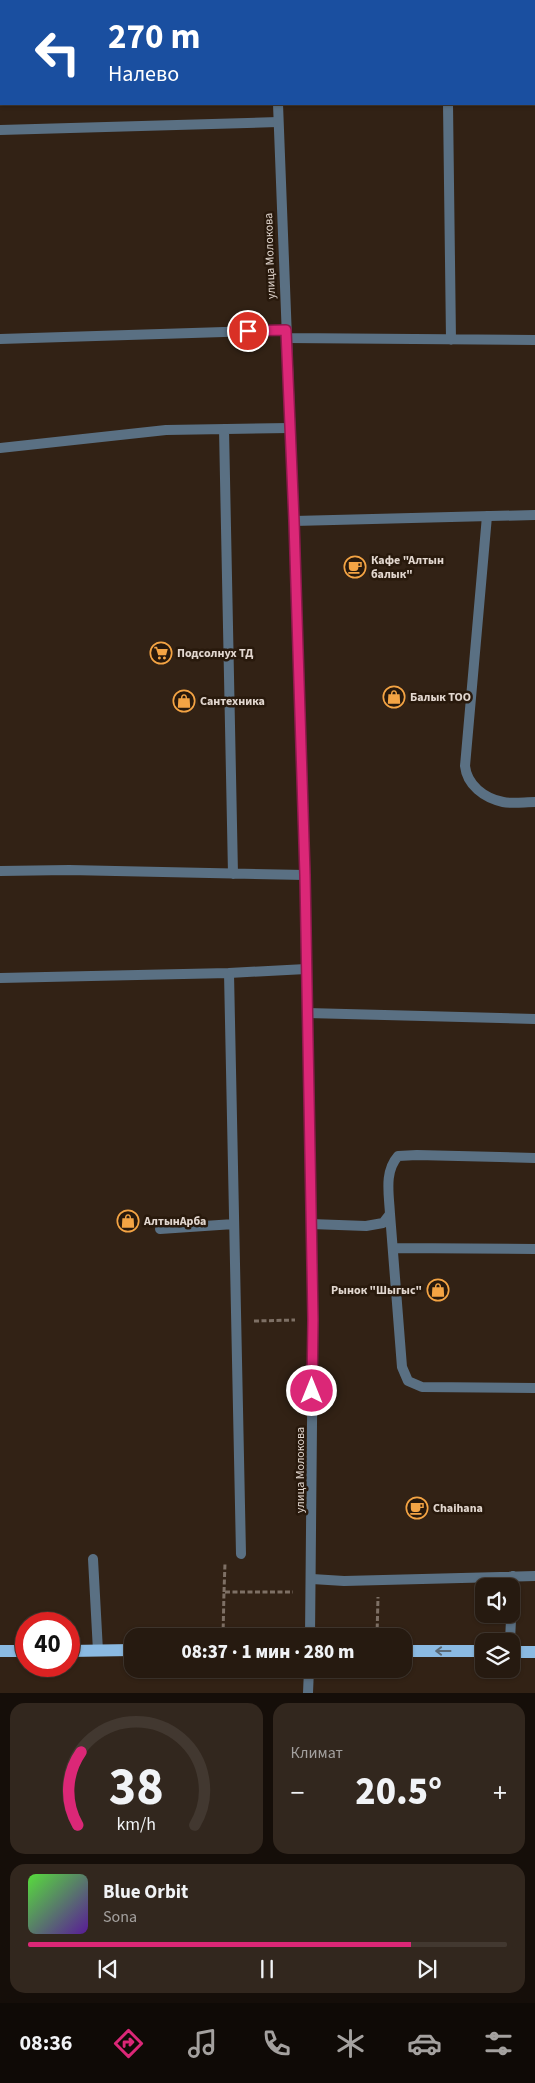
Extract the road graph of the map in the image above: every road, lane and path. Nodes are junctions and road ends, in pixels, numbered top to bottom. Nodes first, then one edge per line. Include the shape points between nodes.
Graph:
1 (278, 105) edge
2 (448, 105) edge
3 (278, 122) junction
4 (0, 130) edge
5 (286, 334) junction
6 (0, 339) edge
7 (451, 340) junction
8 (535, 340) edge
9 (290, 428) junction
10 (224, 429) junction
11 (0, 448) edge
12 (487, 516) junction
13 (533, 517) edge
14 (294, 521) junction
15 (535, 802) edge
16 (0, 870) edge
17 (233, 874) junction
18 (305, 875) junction
19 (306, 969) junction
20 (229, 973) junction
21 (0, 978) edge
22 (307, 1013) junction
23 (535, 1018) edge
24 (535, 1158) edge
25 (390, 1214) junction
26 (234, 1224) junction
27 (311, 1224) junction
28 (160, 1229) dead end
29 (392, 1248) junction
30 (535, 1249) edge
31 (313, 1320) junction
32 (236, 1322) junction
33 (535, 1388) edge
34 (241, 1554) dead end
35 (226, 1555) dead end
36 (93, 1559) dead end
37 (513, 1576) junction
38 (535, 1576) edge
39 (312, 1579) junction
40 (224, 1592) dead end
41 (310, 1628) edge
42 (510, 1633) edge
43 (124, 1650) edge
44 (0, 1651) edge
45 (15, 1651) edge
46 (80, 1651) edge
47 (98, 1651) junction
48 (412, 1651) edge
49 (475, 1652) edge
50 (520, 1652) edge
51 (535, 1652) edge
52 (309, 1678) edge
53 (308, 1693) edge

1 - 3 street, улица Молокова
2 - 7 street
3 - 4 street
3 - 5 street, улица Молокова
5 - 6 street
5 - 7 street
5 - 9 street, улица Молокова
7 - 8 street
9 - 10 street
9 - 14 street, улица Молокова
10 - 11 street via 166,430
10 - 17 street
12 - 13 street
12 - 14 street
12 - 15 street via 465,757 466,777 484,794 503,802
14 - 18 street, улица Молокова
16 - 17 street
17 - 18 street
18 - 19 street, улица Молокова
19 - 20 street
19 - 22 street, улица Молокова
20 - 21 street
20 - 26 street
22 - 23 street
22 - 27 street, улица Молокова
24 - 25 street via 398,1156 388,1178
25 - 27 street via 383,1223 366,1226
25 - 29 street
26 - 28 street
26 - 32 street
27 - 31 street, улица Молокова
29 - 30 street
29 - 33 street via 402,1366 408,1381 422,1387
31 - 32 path
31 - 39 street, улица Молокова
32 - 34 street
35 - 40 path
36 - 47 street
37 - 38 street
37 - 39 street
37 - 42 street
39 - 41 street, улица Молокова
43 - 47 main road
44 - 45 main road
46 - 47 main road
49 -> 48 main road
50 - 51 main road
52 - 53 street

